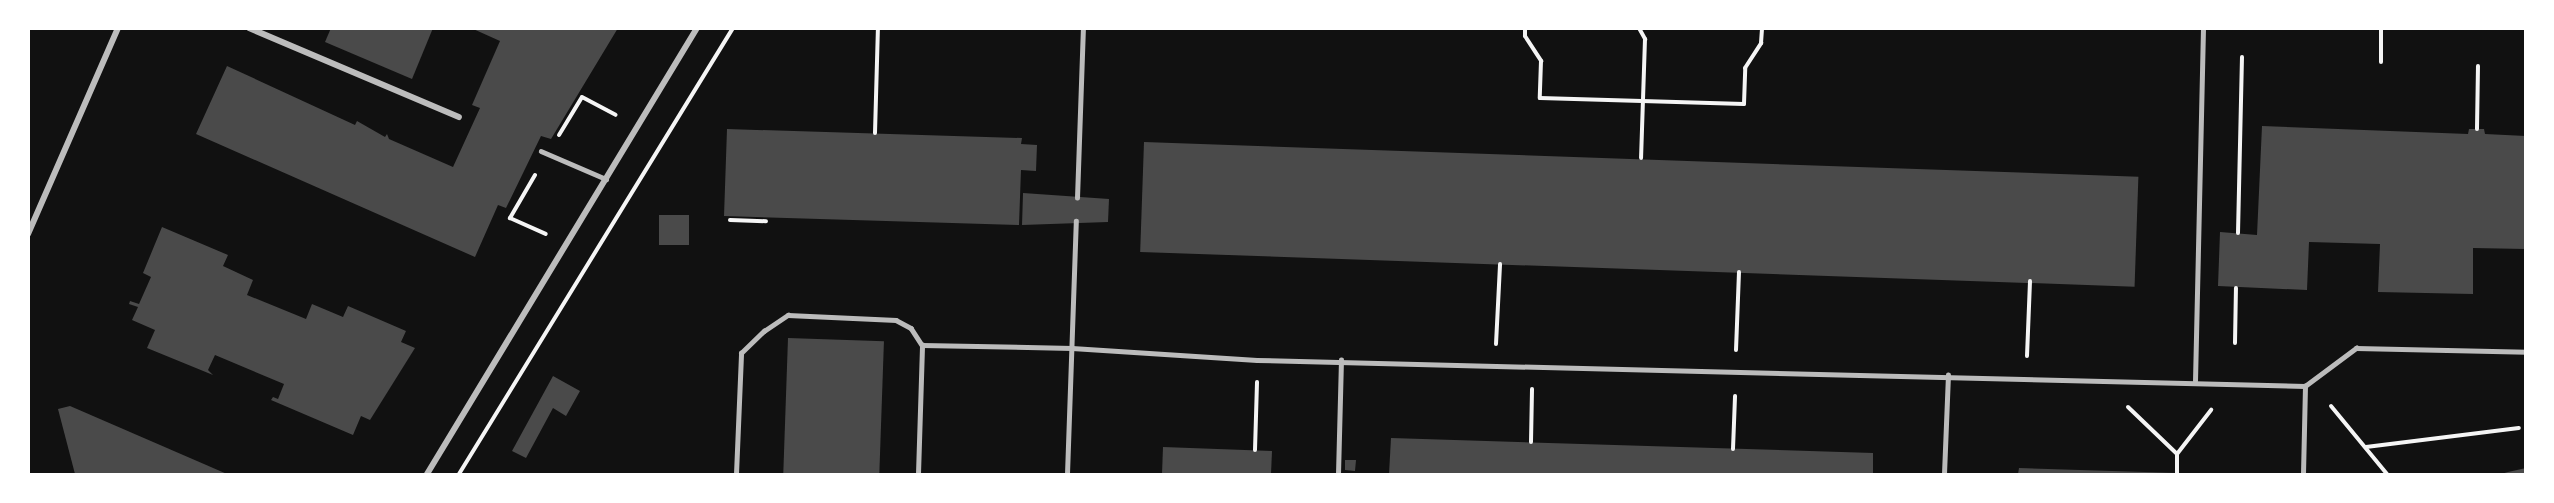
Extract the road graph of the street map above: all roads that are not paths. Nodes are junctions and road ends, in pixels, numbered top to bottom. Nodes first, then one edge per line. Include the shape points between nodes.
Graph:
1 (118, 28) edge
2 (249, 28) edge
3 (698, 28) edge
4 (1083, 28) edge
5 (2203, 28) edge
6 (459, 117) dead end
7 (541, 151) dead end
8 (606, 180) junction
9 (1077, 198) dead end
10 (1076, 221) dead end
11 (28, 234) edge
12 (922, 345) junction
13 (1072, 348) junction
14 (2526, 352) edge
15 (1341, 360) junction
16 (1948, 375) junction
17 (2195, 381) junction
18 (2305, 386) junction
19 (427, 474) edge
20 (736, 474) edge
21 (918, 474) edge
22 (1067, 474) edge
23 (1338, 474) edge
24 (1944, 474) edge
25 (2303, 474) edge

1 - 11 street
2 - 6 street
3 - 8 street
4 - 9 lane
5 - 17 lane
7 - 8 lane
8 - 19 street
10 - 13 lane
12 - 13 lane
12 - 20 lane via 911,328 896,320 788,315 764,331 741,353
12 - 21 lane
13 - 15 lane via 1257,360
13 - 22 lane
14 - 18 lane via 2356,348
15 - 16 lane
15 - 23 lane
16 - 17 lane
16 - 24 lane
17 - 18 lane
18 - 25 lane

